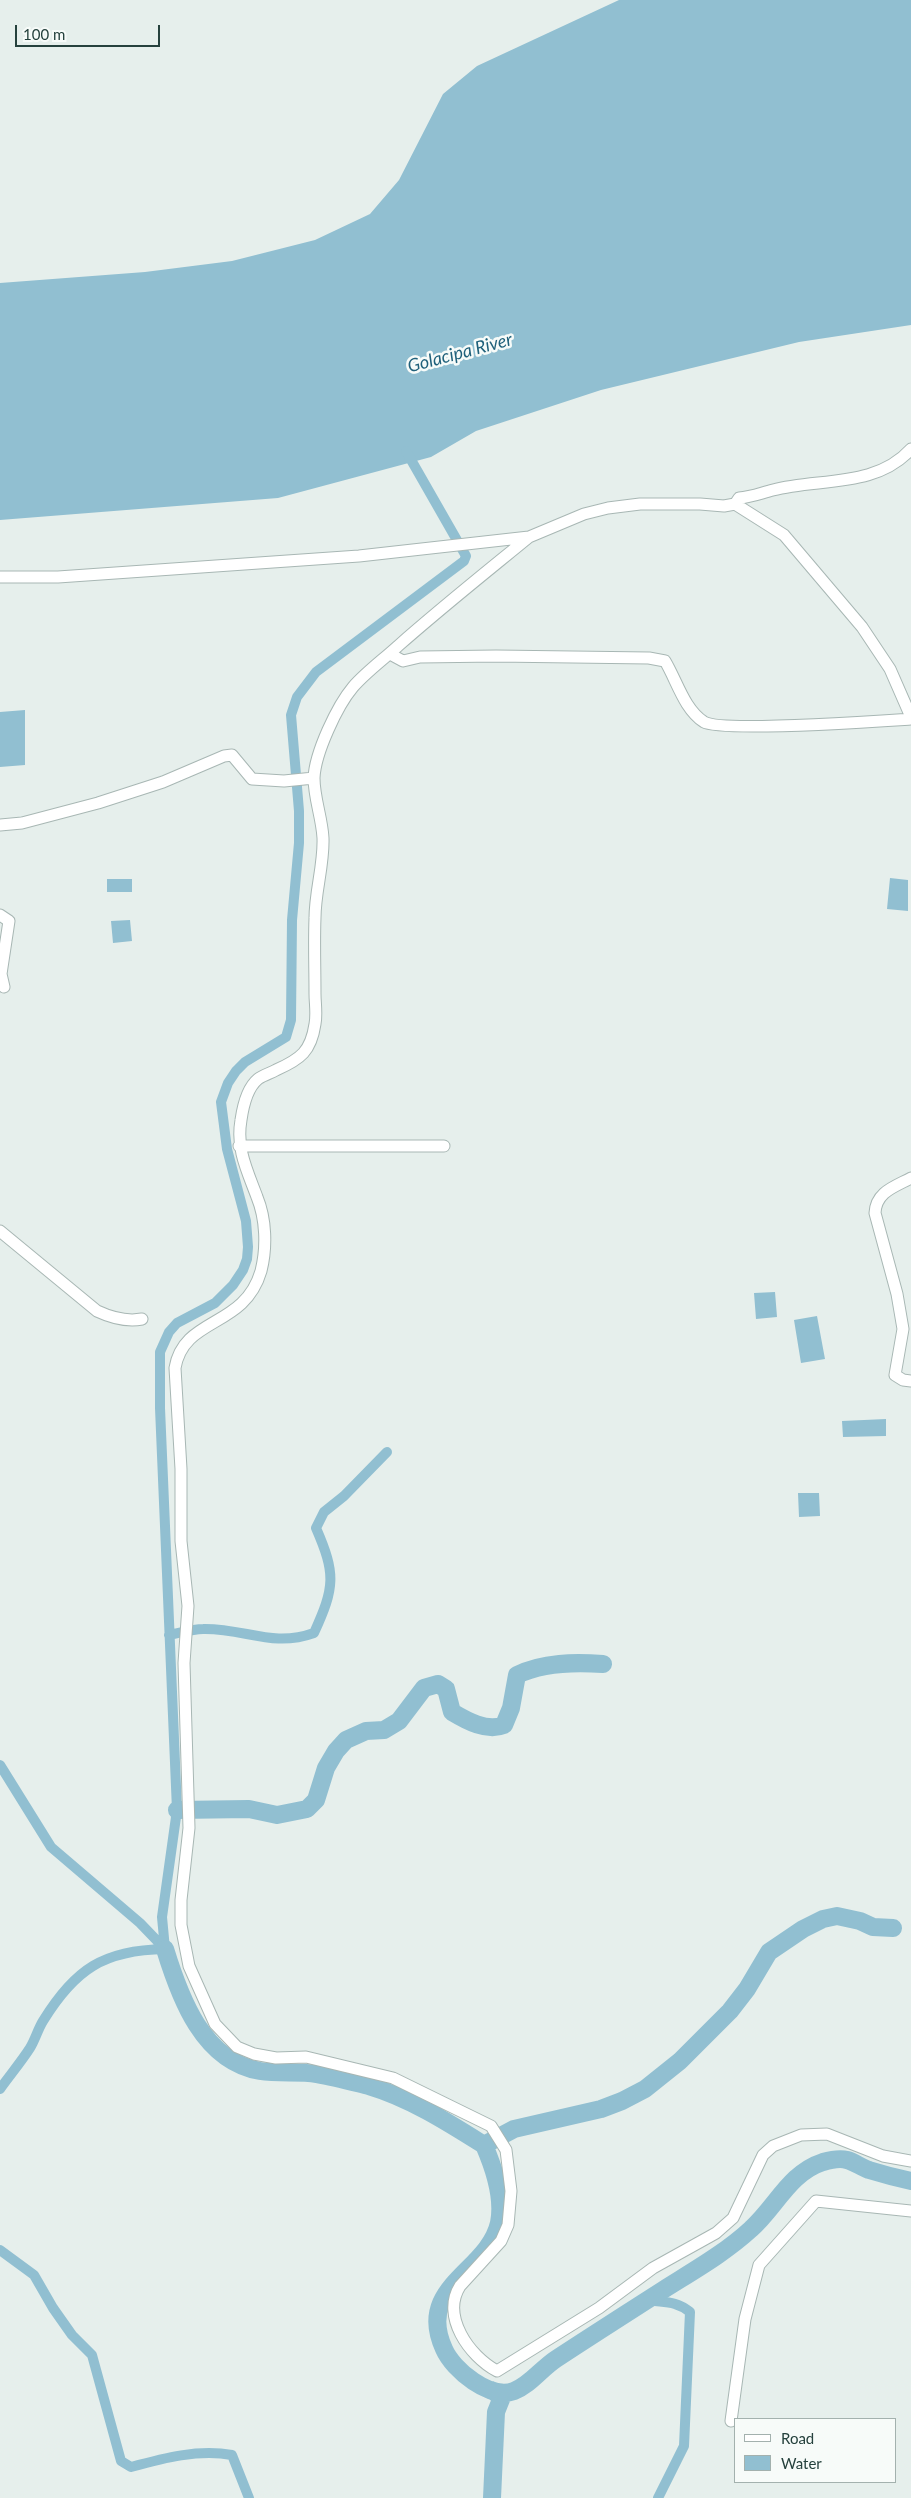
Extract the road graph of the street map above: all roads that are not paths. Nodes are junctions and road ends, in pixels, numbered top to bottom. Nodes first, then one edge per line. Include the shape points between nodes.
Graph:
1 (911, 448) edge
2 (735, 504) junction
3 (530, 537) junction
4 (0, 576) edge
5 (390, 654) junction
6 (911, 718) edge
7 (314, 778) junction
8 (0, 825) edge
9 (0, 915) edge
10 (4, 987) dead end
11 (239, 1146) junction
12 (444, 1146) dead end
13 (911, 1178) edge
14 (0, 1231) edge
15 (142, 1319) dead end
16 (911, 1381) edge
17 (911, 2161) edge
18 (911, 2211) edge
19 (731, 2421) dead end

1 - 2 street via 897,462 882,470 773,490 739,498
2 - 3 street via 640,504 608,508 584,514
2 - 6 street via 784,535 862,627 890,669
3 - 4 street via 359,556 58,577
3 - 5 street
5 - 6 street via 403,661 420,657 496,656 649,658 665,661 696,715 706,723 784,725
5 - 7 street via 353,687 326,736
7 - 8 street via 252,780 239,761 232,755 224,756 163,782 98,803 22,823
7 - 11 street via 323,842 315,915 316,1023 308,1051 294,1062 259,1078 252,1086 240,1121
9 - 10 street via 9,921 1,974
11 - 12 street
11 - 17 street via 264,1220 261,1270 253,1290 241,1305 186,1341 177,1354 175,1368 181,1541 188,1606 184,1683 189,1828 181,1900 184,1945 206,2006 223,2034 237,2047 254,2054 276,2058 306,2057 393,2078 491,2126 506,2150 511,2191 508,2225 501,2241 460,2286 452,2308 454,2320 470,2347 497,2371 599,2308 652,2268 716,2233 733,2218 763,2155 774,2146 800,2135 827,2134 883,2156
13 - 16 street via 881,1195 876,1202 875,1213 903,1329 895,1375
14 - 15 street via 98,1311 130,1321
18 - 19 street via 816,2200 782,2237 759,2264 745,2319

